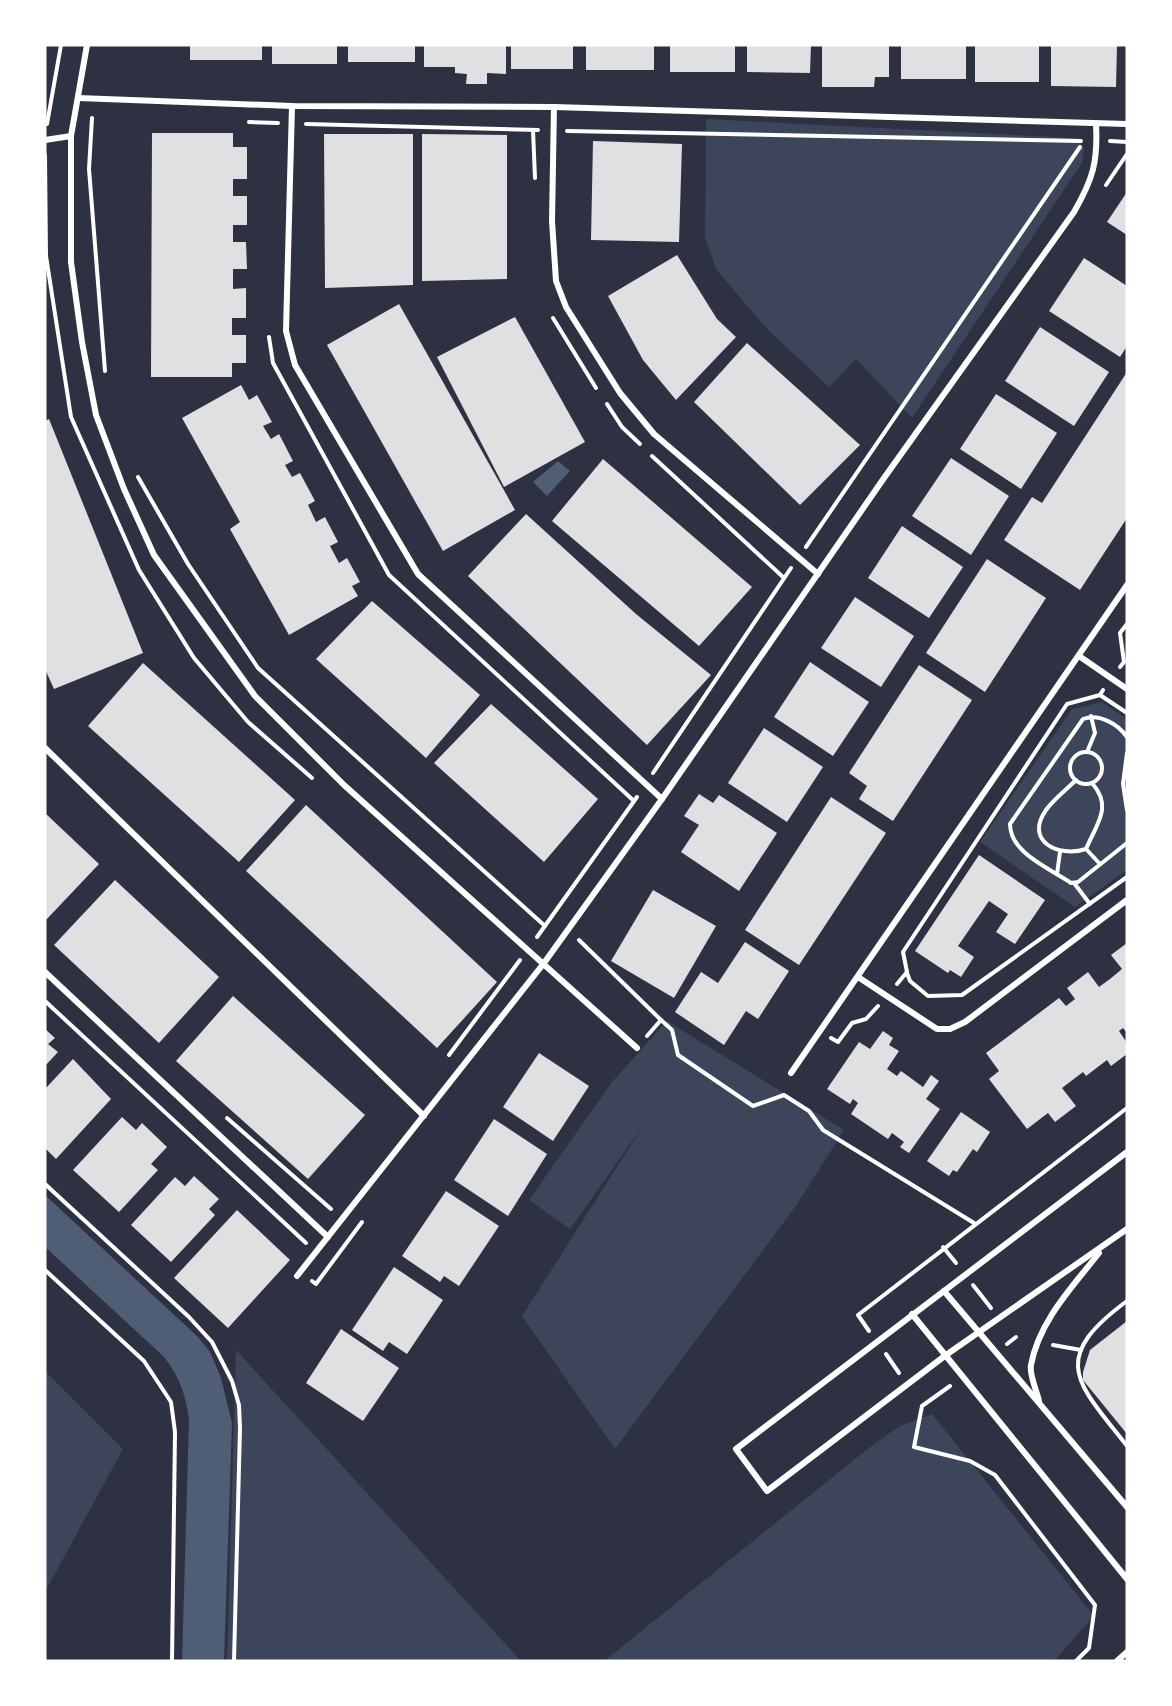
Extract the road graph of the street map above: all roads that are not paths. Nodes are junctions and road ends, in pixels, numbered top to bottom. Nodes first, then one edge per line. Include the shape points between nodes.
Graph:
1 (87, 45) edge
2 (78, 98) junction
3 (292, 106) junction
4 (554, 107) junction
5 (1096, 124) junction
6 (1127, 124) edge
7 (71, 136) junction
8 (45, 140) edge
9 (818, 574) junction
10 (1127, 585) edge
11 (1078, 656) junction
12 (1127, 689) edge
13 (45, 748) edge
14 (662, 799) junction
15 (1127, 900) edge
16 (544, 963) junction
17 (45, 972) edge
18 (858, 976) junction
19 (637, 1048) dead end
20 (791, 1074) dead end
21 (424, 1116) junction
22 (1127, 1152) edge
23 (1127, 1229) edge
24 (328, 1237) junction
25 (1103, 1248) junction
26 (297, 1276) dead end
27 (944, 1291) junction
28 (912, 1314) junction
29 (978, 1332) junction
30 (946, 1355) junction
31 (1040, 1405) junction
32 (1127, 1507) edge
33 (1127, 1579) edge
34 (1127, 1652) edge
35 (1117, 1661) edge

1 - 2 street
2 - 3 street
2 - 7 street
3 - 4 street
3 - 14 street via 286,331 295,365 418,574
4 - 5 street
4 - 9 street via 552,221 556,281 566,307 620,393 654,434
5 - 6 street
5 - 9 street via 1094,172 1074,212
7 - 8 street
7 - 16 street via 71,262 94,405 124,489 154,555 255,696 344,785
9 - 14 street
10 - 11 street
11 - 12 street
11 - 18 street
13 - 21 street
14 - 16 street
15 - 18 street via 950,1029 937,1029
16 - 19 street
16 - 21 street
17 - 24 street
18 - 20 street
21 - 24 street
22 - 27 street
23 - 25 street
24 - 26 street
25 - 29 street
25 - 31 street via 1049,1318 1039,1342 1030,1366
27 - 28 street
27 - 29 street
28 - 30 street
28 - 30 street via 736,1449 767,1491
29 - 30 street
29 - 31 street
30 - 33 street
31 - 32 street
34 - 35 street

